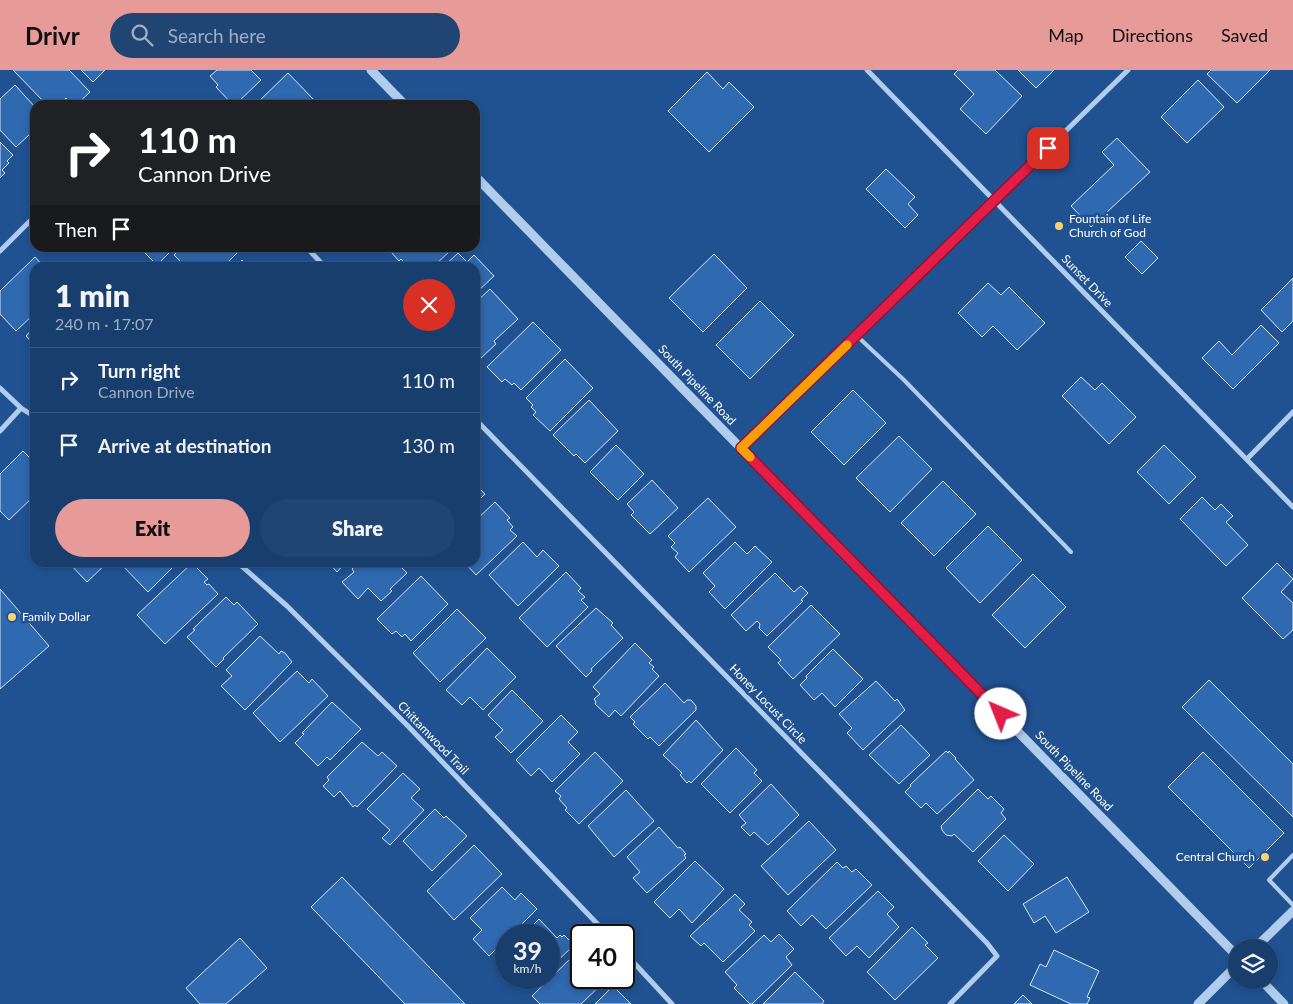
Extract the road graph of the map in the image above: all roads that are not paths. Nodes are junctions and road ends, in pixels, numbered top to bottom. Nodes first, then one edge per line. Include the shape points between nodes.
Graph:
1 (371, 70) edge
2 (867, 70) edge
3 (1128, 70) edge
4 (400, 100) edge
5 (480, 181) edge
6 (995, 201) junction
7 (30, 221) edge
8 (0, 251) edge
9 (311, 252) edge
10 (320, 262) edge
11 (857, 336) junction
12 (0, 388) edge
13 (21, 408) junction
14 (1293, 412) edge
15 (30, 414) edge
16 (480, 424) edge
17 (0, 431) edge
18 (741, 448) junction
19 (1247, 458) junction
20 (1293, 506) edge
21 (1071, 552) dead end
22 (243, 567) edge
23 (1293, 855) edge
24 (1293, 905) edge
25 (1293, 911) edge
26 (597, 924) edge
27 (1264, 939) edge
28 (1228, 947) edge
29 (635, 964) edge
30 (1228, 974) edge
31 (1270, 989) edge
32 (672, 1004) edge
33 (950, 1004) edge
34 (1198, 1004) edge
35 (1284, 1004) edge

1 - 4 street
2 - 6 street, Sunset Drive
3 - 6 street
5 - 18 street, South Pipeline Road
6 - 11 street
6 - 19 street, Sunset Drive
7 - 8 street
9 - 10 street
11 - 18 street
11 - 21 lane
12 - 13 street
13 - 15 street
13 - 17 street
14 - 19 street
16 - 33 street, Honey Locust Circle via 987,942 997,956
18 - 28 street, South Pipeline Road
19 - 20 street, Sunset Drive
22 - 26 street, Chittamwood Trail via 288,606 378,696
23 - 24 lane via 1269,880
25 - 27 street
29 - 32 street
30 - 34 street
31 - 35 street

